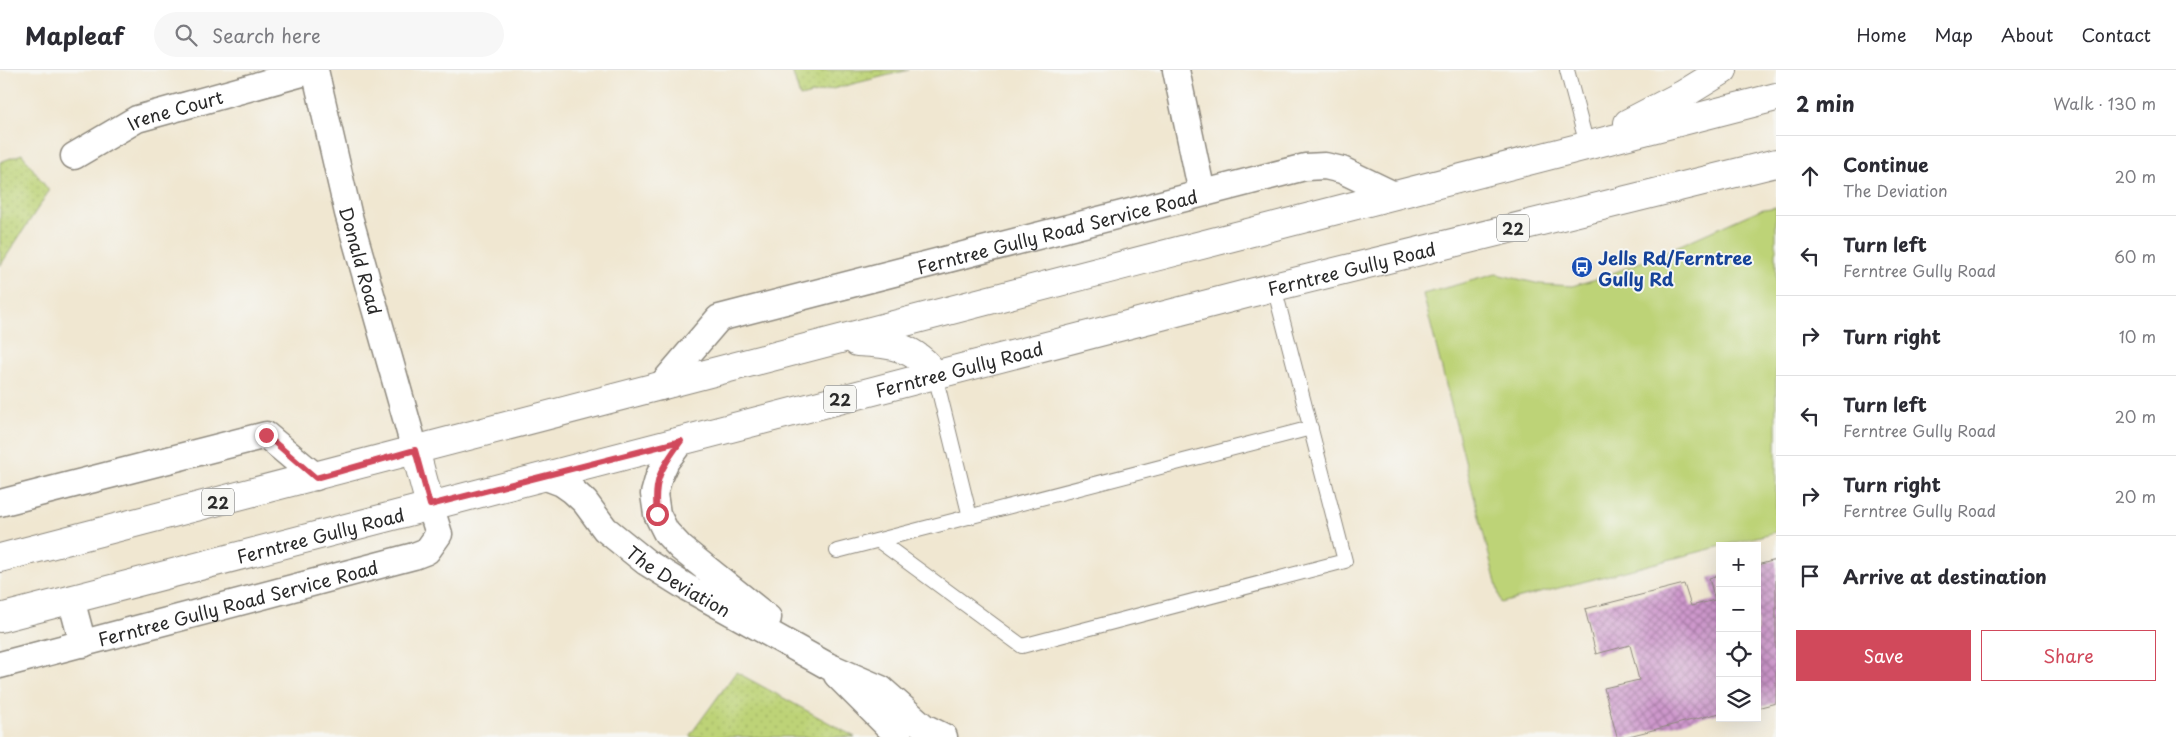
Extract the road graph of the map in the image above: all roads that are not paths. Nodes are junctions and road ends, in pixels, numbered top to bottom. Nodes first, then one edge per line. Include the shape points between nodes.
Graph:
1 (314, 70) edge
2 (1176, 70) edge
3 (1567, 70) edge
4 (1723, 70) edge
5 (1776, 96) edge
6 (1587, 145) junction
7 (74, 156) dead end
8 (1776, 163) edge
9 (1202, 193) junction
10 (1392, 194) junction
11 (1274, 287) junction
12 (719, 318) junction
13 (688, 326) dead end
14 (835, 341) junction
15 (934, 375) junction
16 (660, 387) junction
17 (1311, 428) junction
18 (681, 441) junction
19 (415, 450) junction
20 (546, 477) junction
21 (316, 478) junction
22 (0, 503) edge
23 (430, 505) junction
24 (970, 517) junction
25 (878, 541) junction
26 (836, 552) dead end
27 (0, 558) edge
28 (71, 599) junction
29 (0, 618) edge
30 (83, 644) junction
31 (0, 665) edge
32 (828, 666) junction
33 (924, 734) edge
34 (899, 737) edge

1 - 7 street, Irene Court via 137,119
1 - 19 street, Donald Road via 348,213
2 - 9 street
3 - 6 lane
4 - 6 main road
5 - 6 main road, 22
6 - 10 main road, 22
8 - 11 main road, Ferntree Gully Road / 22
9 - 10 street, Ferntree Gully Road Service Road via 1305,167 1325,166 1342,170
9 - 12 street, Ferntree Gully Road Service Road
10 - 14 main road, 22
11 - 15 main road, Ferntree Gully Road / 22
11 - 17 lane
12 - 13 street, Ferntree Gully Road Service Road
12 - 16 street
14 - 15 main road via 902,347 917,355
14 - 16 main road, 22
15 - 18 main road, Ferntree Gully Road / 22
15 - 24 lane
16 - 19 main road, 22
17 - 24 lane
17 - 25 lane via 1345,561 1022,646
18 - 20 main road, Ferntree Gully Road / 22
18 - 32 street, The Deviation via 666,461 654,494 657,514 666,532 681,548
19 - 21 main road, 22
19 - 23 main road
20 - 23 main road, Ferntree Gully Road / 22
20 - 32 street, The Deviation via 572,490 605,529 646,562
21 - 22 street via 266,435
21 - 27 main road, 22
23 - 28 main road, Ferntree Gully Road / 22
23 - 30 street, Ferntree Gully Road Service Road via 439,534 427,551
24 - 25 lane
25 - 26 lane
28 - 29 main road, Ferntree Gully Road / 22
28 - 30 street
30 - 31 street, Ferntree Gully Road Service Road
32 - 33 street, The Deviation via 881,689
32 - 34 street, The Deviation

